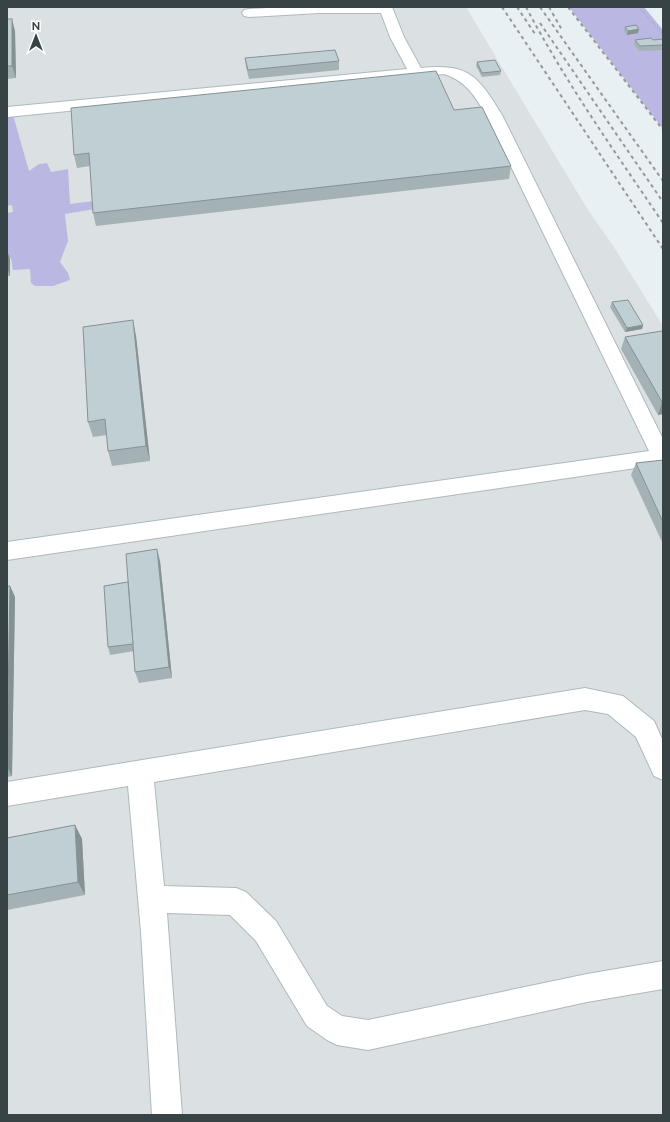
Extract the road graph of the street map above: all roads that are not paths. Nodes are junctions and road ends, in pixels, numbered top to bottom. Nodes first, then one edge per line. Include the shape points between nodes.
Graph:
1 (386, 8) edge
2 (249, 13) dead end
3 (416, 73) junction
4 (7, 112) edge
5 (7, 551) edge
6 (663, 768) edge
7 (140, 773) junction
8 (7, 794) edge
9 (152, 900) junction
10 (663, 975) edge
11 (167, 1115) edge

1 - 2 lane
1 - 3 lane
3 - 4 lane
3 - 5 lane via 444,70 459,73 474,84 494,114 662,457
6 - 7 lane via 645,729 614,704 585,699
7 - 8 lane
7 - 9 lane
9 - 10 lane via 236,902 266,931 317,1016 337,1030 368,1035 587,988
9 - 11 lane

